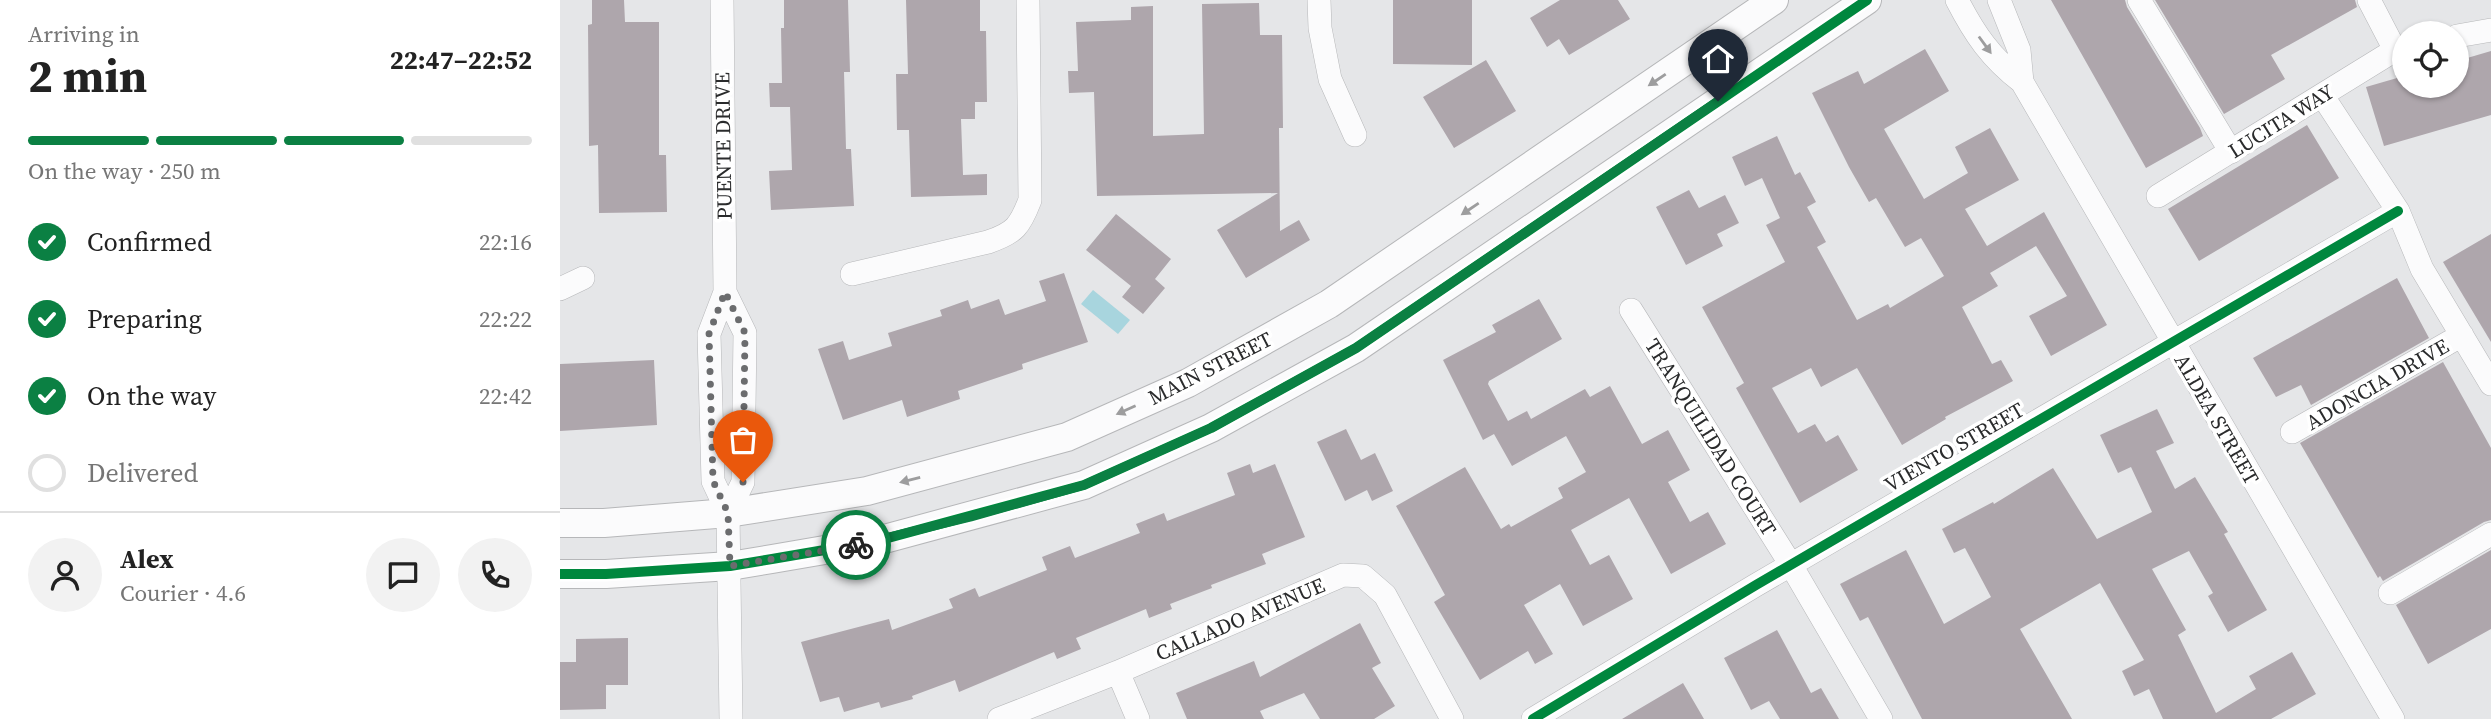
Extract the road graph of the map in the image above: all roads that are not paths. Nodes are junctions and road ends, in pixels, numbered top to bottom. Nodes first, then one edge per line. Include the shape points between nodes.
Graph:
1 (722, 0) edge
2 (1028, 0) edge
3 (1319, 0) edge
4 (1774, 0) edge
5 (1867, 0) edge
6 (1957, 0) edge
7 (1999, 0) edge
8 (2139, 0) edge
9 (2369, 0) edge
10 (2491, 30) edge
11 (2469, 34) edge
12 (2392, 36) edge
13 (2392, 54) edge
14 (2022, 82) junction
15 (2322, 95) junction
16 (1355, 135) dead end
17 (2231, 152) junction
18 (2158, 196) dead end
19 (2398, 211) junction
20 (852, 274) dead end
21 (583, 278) dead end
22 (560, 289) edge
23 (725, 292) junction
24 (1631, 310) dead end
25 (2462, 335) junction
26 (2172, 342) junction
27 (2491, 384) edge
28 (2292, 432) dead end
29 (728, 513) junction
30 (560, 523) edge
31 (2491, 534) edge
32 (1791, 565) junction
33 (730, 566) junction
34 (560, 574) edge
35 (2389, 593) dead end
36 (1118, 672) junction
37 (731, 719) edge
38 (999, 719) edge
39 (1138, 719) edge
40 (1452, 719) edge
41 (1533, 719) edge
42 (1881, 719) edge
43 (2393, 719) edge

1 - 23 street, PUENTE DRIVE
2 - 20 street via 1030,200 1022,221 1008,235 988,242
3 - 16 street via 1330,79
4 -> 29 street, MAIN STREET via 1329,304 1188,383 1067,437 867,491
5 - 33 street via 1356,348 1211,428 1084,485 984,514 877,541
6 -> 14 street, ALDEA STREET via 1982,43
7 - 14 street, ALDEA STREET via 2019,50
8 - 17 street
9 - 12 street
10 - 11 street
13 - 15 street, LUCITA WAY
14 - 26 street, ALDEA STREET
15 - 17 street, LUCITA WAY
15 - 19 street
17 - 18 street, LUCITA WAY
19 - 25 street via 2422,269
19 - 26 street, VIENTO STREET
21 - 22 street
23 - 29 street, PUENTE DRIVE via 709,334 713,481
23 - 29 street, PUENTE DRIVE via 745,333 743,482
24 - 32 street, TRANQUILIDAD COURT
25 - 27 street
25 - 28 street, ADONCIA DRIVE
26 - 32 street, VIENTO STREET
26 - 43 street, ALDEA STREET
29 - 30 street, MAIN STREET
29 - 33 street, PUENTE DRIVE
31 - 35 street
32 - 41 street, VIENTO STREET
32 - 42 street, TRANQUILIDAD COURT
33 - 34 street
33 - 37 street, PUENTE DRIVE
36 - 38 street, CALLADO AVENUE
36 - 39 street
36 - 40 street, CALLADO AVENUE via 1320,584 1343,575 1363,576 1385,595

